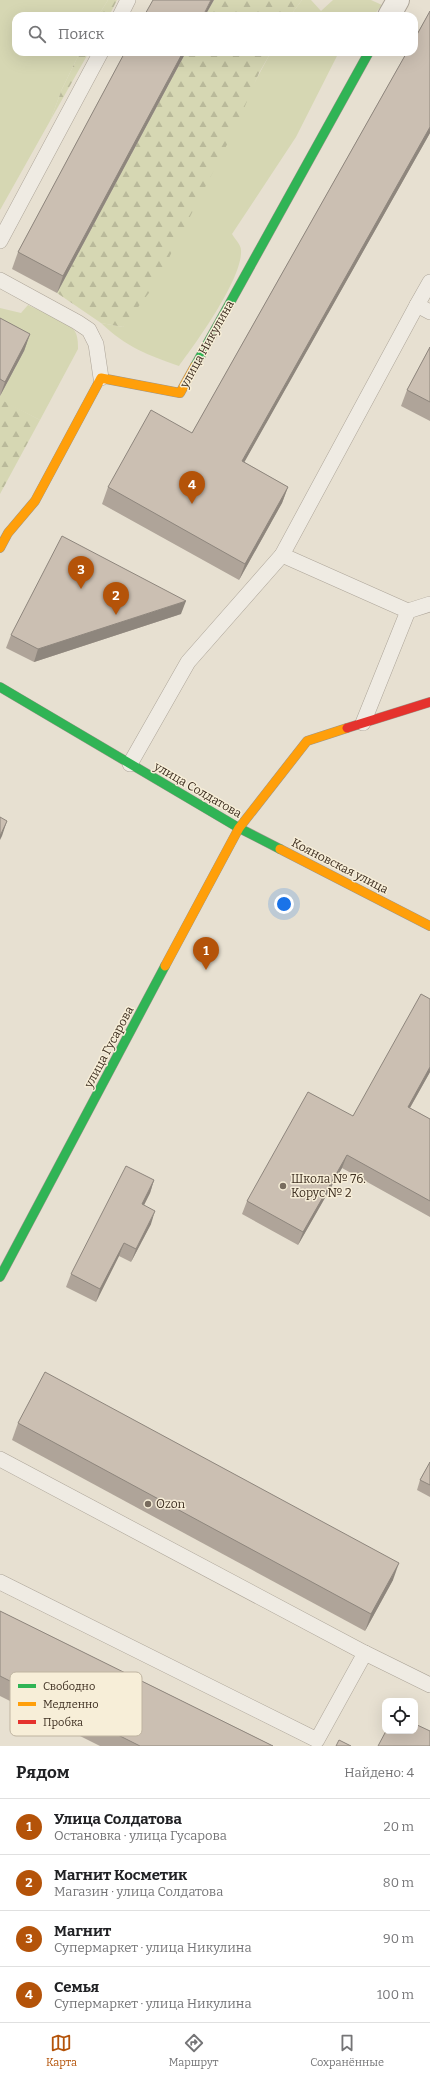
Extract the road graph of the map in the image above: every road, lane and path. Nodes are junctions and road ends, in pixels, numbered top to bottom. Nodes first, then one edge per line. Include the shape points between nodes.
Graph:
1 (128, 0) edge
2 (398, 0) edge
3 (122, 12) edge
4 (391, 12) edge
5 (99, 56) edge
6 (367, 56) edge
7 (0, 241) edge
8 (0, 280) edge
9 (430, 282) edge
10 (424, 308) edge
11 (101, 378) junction
12 (4, 530) edge
13 (0, 548) edge
14 (282, 555) junction
15 (430, 604) edge
16 (408, 611) junction
17 (0, 687) edge
18 (430, 702) edge
19 (363, 723) junction
20 (130, 764) junction
21 (239, 828) junction
22 (430, 926) edge
23 (0, 1277) edge
24 (0, 1459) edge
25 (0, 1582) edge
26 (365, 1653) junction
27 (430, 1685) edge

1 - 3 lane
2 - 4 street
5 - 7 lane
6 - 11 street, улица Никулина via 180,394
8 - 11 lane via 89,330 96,344
9 - 10 lane
10 - 14 lane
11 - 12 street via 35,502
12 - 13 street
14 - 16 lane
14 - 20 lane via 188,662
15 - 16 lane
16 - 19 lane
17 - 20 street, улица Солдатова
18 - 19 street, улица Солдатова
19 - 21 street, улица Солдатова via 307,741
20 - 21 street, улица Солдатова
21 - 22 street, Кояновская улица
21 - 23 street, улица Гусарова
24 - 26 lane
25 - 26 lane via 317,1740
26 - 27 lane

